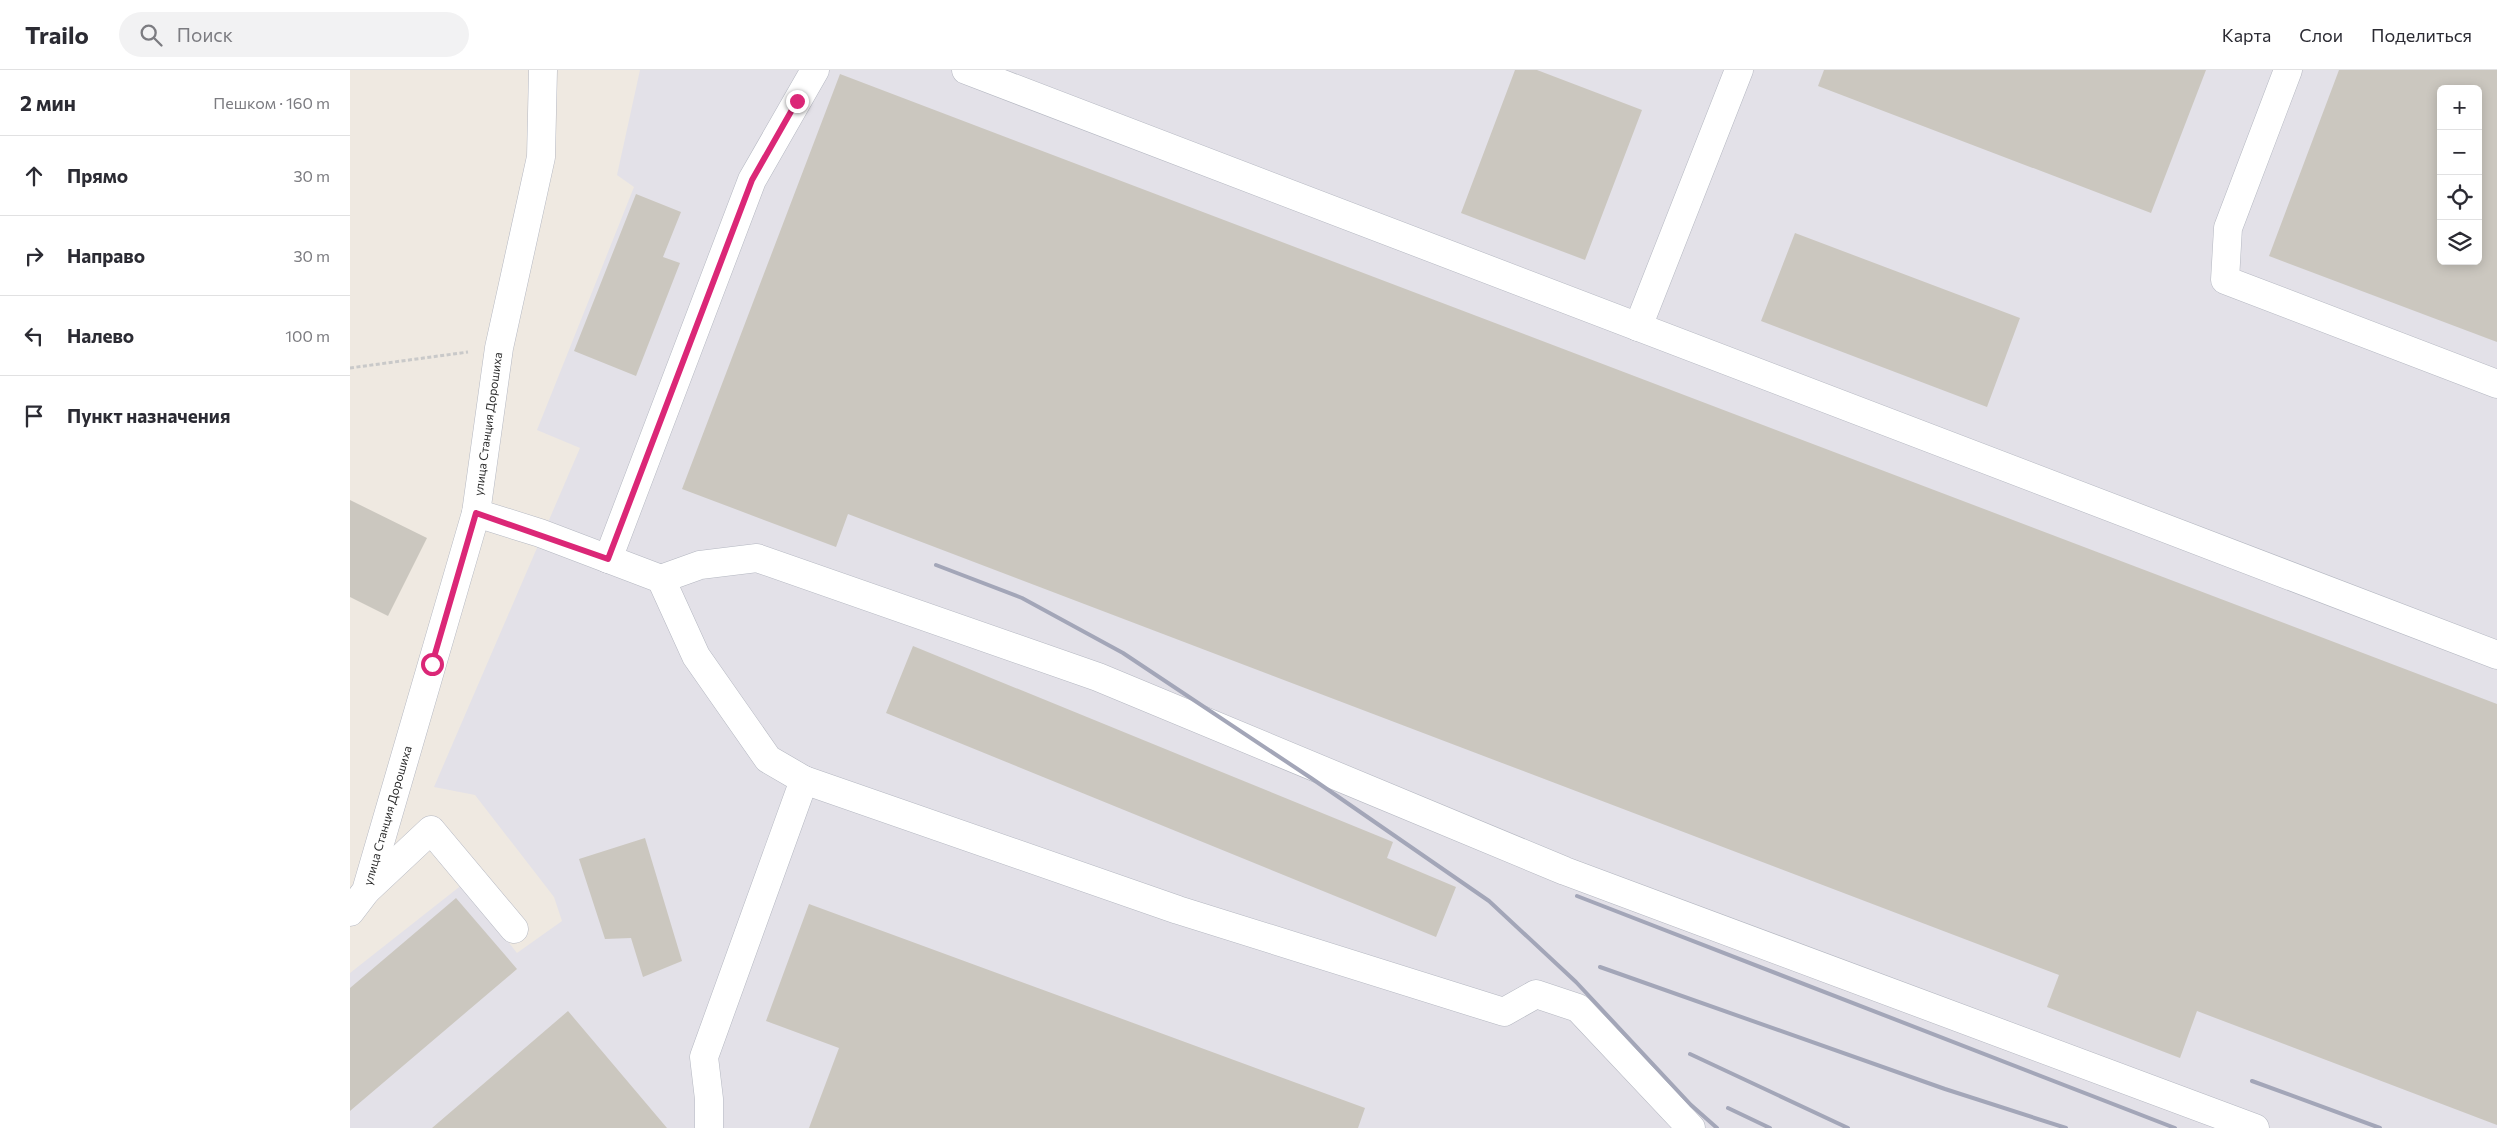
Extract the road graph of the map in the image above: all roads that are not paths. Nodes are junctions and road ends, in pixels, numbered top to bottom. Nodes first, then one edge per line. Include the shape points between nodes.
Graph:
1 (543, 70) edge
2 (815, 70) edge
3 (966, 70) edge
4 (1739, 70) edge
5 (2288, 70) edge
6 (1638, 327) junction
7 (2497, 384) edge
8 (476, 513) junction
9 (608, 559) junction
10 (661, 580) junction
11 (2497, 655) edge
12 (804, 780) junction
13 (358, 901) edge
14 (514, 929) dead end
15 (708, 1128) edge
16 (1691, 1128) edge
17 (2255, 1128) edge

1 - 8 street, улица Станция Дорошиха via 541,157 499,348
2 - 9 street via 752,180
3 - 6 street
4 - 6 street
5 - 7 street via 2228,228 2225,280
6 - 11 street
8 - 9 street
8 - 13 street, улица Станция Дорошиха
9 - 10 street
10 - 12 street via 696,656 768,759
10 - 17 street via 700,565 757,558 1098,677 1565,871
12 - 15 street via 704,1057 709,1099
12 - 16 street via 1178,910 1504,1012 1536,994 1578,1008
13 - 14 street via 431,830

